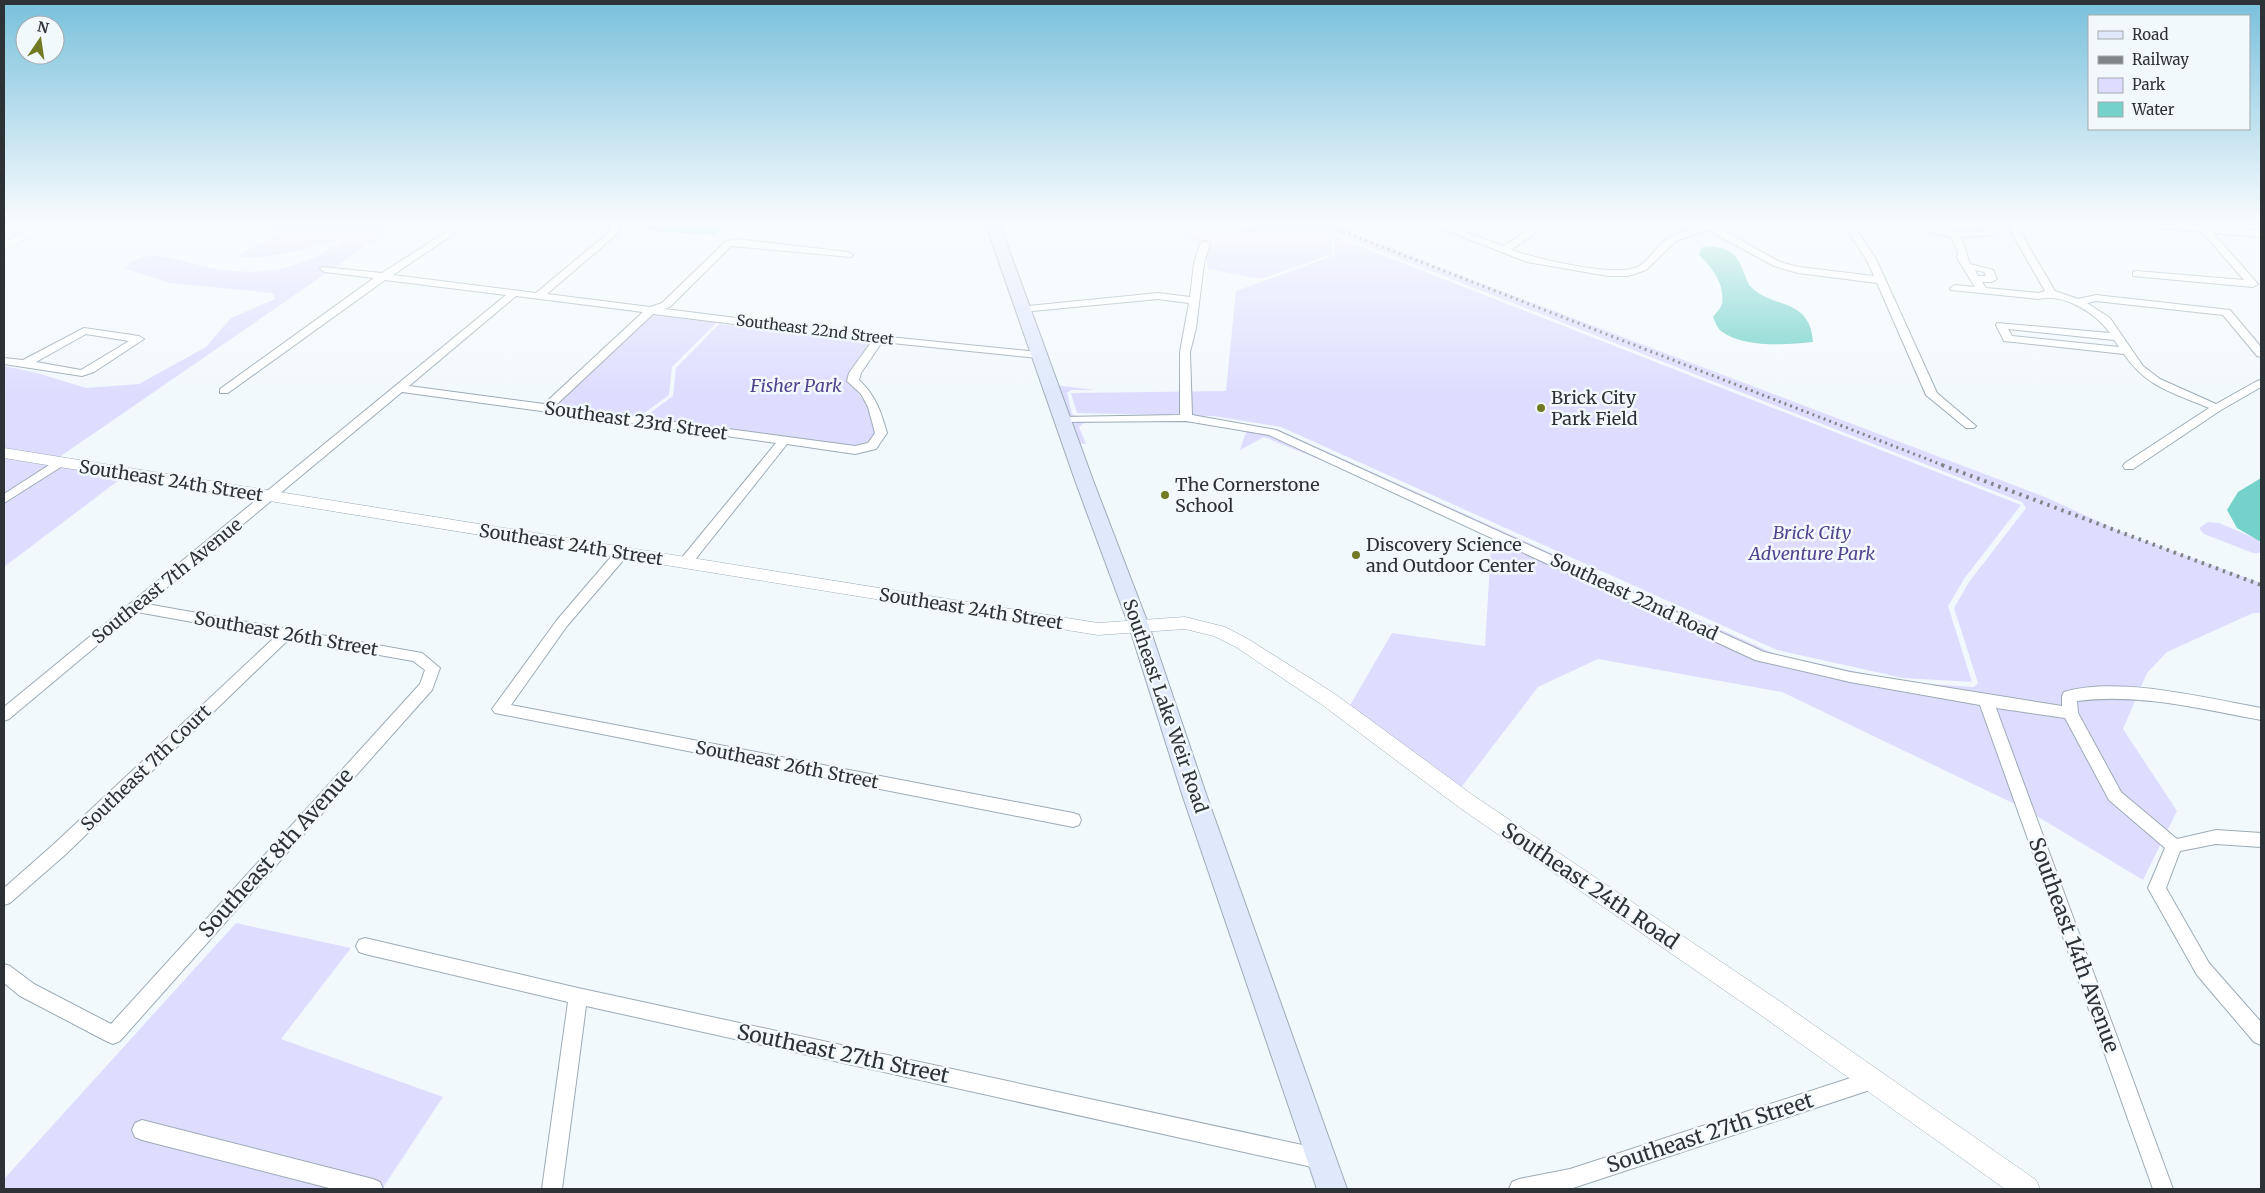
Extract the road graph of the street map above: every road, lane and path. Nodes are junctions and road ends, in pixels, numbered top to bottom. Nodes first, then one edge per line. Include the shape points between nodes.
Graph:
1 (1880, 280) edge
2 (377, 281) edge
3 (420, 281) edge
4 (556, 281) edge
5 (691, 281) edge
6 (1012, 281) edge
7 (1197, 281) edge
8 (1976, 281) edge
9 (2045, 281) edge
10 (2214, 281) edge
11 (2250, 281) edge
12 (1955, 288) dead end
13 (1982, 290) junction
14 (514, 293) junction
15 (2050, 293) junction
16 (538, 296) junction
17 (1194, 301) junction
18 (2078, 302) junction
19 (1022, 309) junction
20 (651, 310) junction
21 (2118, 337) junction
22 (879, 339) junction
23 (2127, 351) junction
24 (2261, 354) edge
25 (1038, 355) junction
26 (4, 361) edge
27 (25, 364) junction
28 (2261, 383) edge
29 (400, 388) junction
30 (224, 391) dead end
31 (546, 408) junction
32 (2217, 408) junction
33 (1186, 418) junction
34 (1062, 420) junction
35 (1970, 426) dead end
36 (782, 442) junction
37 (4, 453) edge
38 (60, 462) junction
39 (2129, 466) dead end
40 (269, 497) junction
41 (4, 499) edge
42 (621, 554) junction
43 (685, 563) junction
44 (135, 607) junction
45 (1139, 626) junction
46 (286, 634) junction
47 (433, 668) joint
48 (1986, 701) junction
49 (2070, 713) junction
50 (2261, 714) edge
51 (4, 715) edge
52 (1073, 820) dead end
53 (2261, 840) edge
54 (2174, 846) junction
55 (4, 898) edge
56 (365, 946) dead end
57 (4, 972) edge
58 (578, 996) junction
59 (2261, 1036) edge
60 (1872, 1080) junction
61 (142, 1130) dead end
62 (1322, 1159) junction
63 (373, 1189) edge
64 (552, 1189) edge
65 (1332, 1189) edge
66 (1519, 1189) edge
67 (2027, 1189) edge
68 (2163, 1189) edge

1 - 35 street via 1932,395 1963,416
2 - 30 street
3 - 14 street, Southeast 22nd Street
4 - 16 street
5 - 20 street via 666,305
6 - 19 main road, Southeast Lake Weir Road
7 - 17 street
8 - 13 street
9 - 15 street
10 - 11 street via 2253,284
12 - 13 street
13 - 15 street via 2039,296
14 - 16 street, Southeast 22nd Street
14 - 29 street, Southeast 7th Avenue
15 - 18 street
16 - 20 street, Southeast 22nd Street
17 - 19 street via 1158,296
17 - 33 street via 1185,352
18 - 21 street via 2106,320
18 - 24 street via 2096,298 2226,312
19 - 25 main road, Southeast Lake Weir Road
20 - 22 street, Southeast 22nd Street
20 - 31 street
21 - 23 street
21 - 23 street via 2001,325 2008,338
22 - 25 street, Southeast 22nd Street
22 - 36 street, Southeast 23rd Street via 855,373 853,381 874,407 881,433 872,446 855,450
23 - 32 street via 2139,368 2156,381
25 - 34 main road, Southeast Lake Weir Road
26 - 27 street
27 - 27 street via 84,332 139,339 86,372
28 - 32 street
29 - 31 street, Southeast 23rd Street
29 - 40 street, Southeast 7th Avenue
31 - 36 street, Southeast 23rd Street
32 - 39 street
33 - 34 street, Southeast 22nd Road
33 - 48 street, Southeast 22nd Road via 1272,432 1760,656 1850,677
34 - 45 main road, Southeast Lake Weir Road
36 - 43 street
37 - 38 street, Southeast 24th Street
38 - 40 street, Southeast 24th Street
38 - 41 street
40 - 42 street, Southeast 24th Street
40 - 44 street, Southeast 7th Avenue
42 - 43 street, Southeast 24th Street
42 - 52 street, Southeast 26th Street via 562,623 500,709
43 - 45 street, Southeast 24th Street via 1098,629
44 - 46 street, Southeast 26th Street
44 - 51 street, Southeast 7th Avenue
45 - 60 street, Southeast 24th Road via 1185,623 1219,631 1242,643 1328,699 1467,802
45 - 62 main road, Southeast Lake Weir Road via 1194,794
46 - 47 street, Southeast 26th Street via 417,657
46 - 55 street, Southeast 7th Court via 60,849
47 - 57 street, Southeast 8th Avenue via 428,686 113,1035 27,990
48 - 49 street, Southeast 22nd Road
48 - 68 street, Southeast 14th Avenue
49 - 50 street via 2069,696 2088,693 2133,694
49 - 54 street via 2115,796
53 - 54 street via 2216,837
54 - 59 street via 2156,888 2203,969
56 - 58 street, Southeast 27th Street
58 - 62 street, Southeast 27th Street
58 - 64 street
60 - 66 street, Southeast 27th Street via 1570,1179
60 - 67 street, Southeast 24th Road
61 - 63 street
62 - 65 main road, Southeast Lake Weir Road

